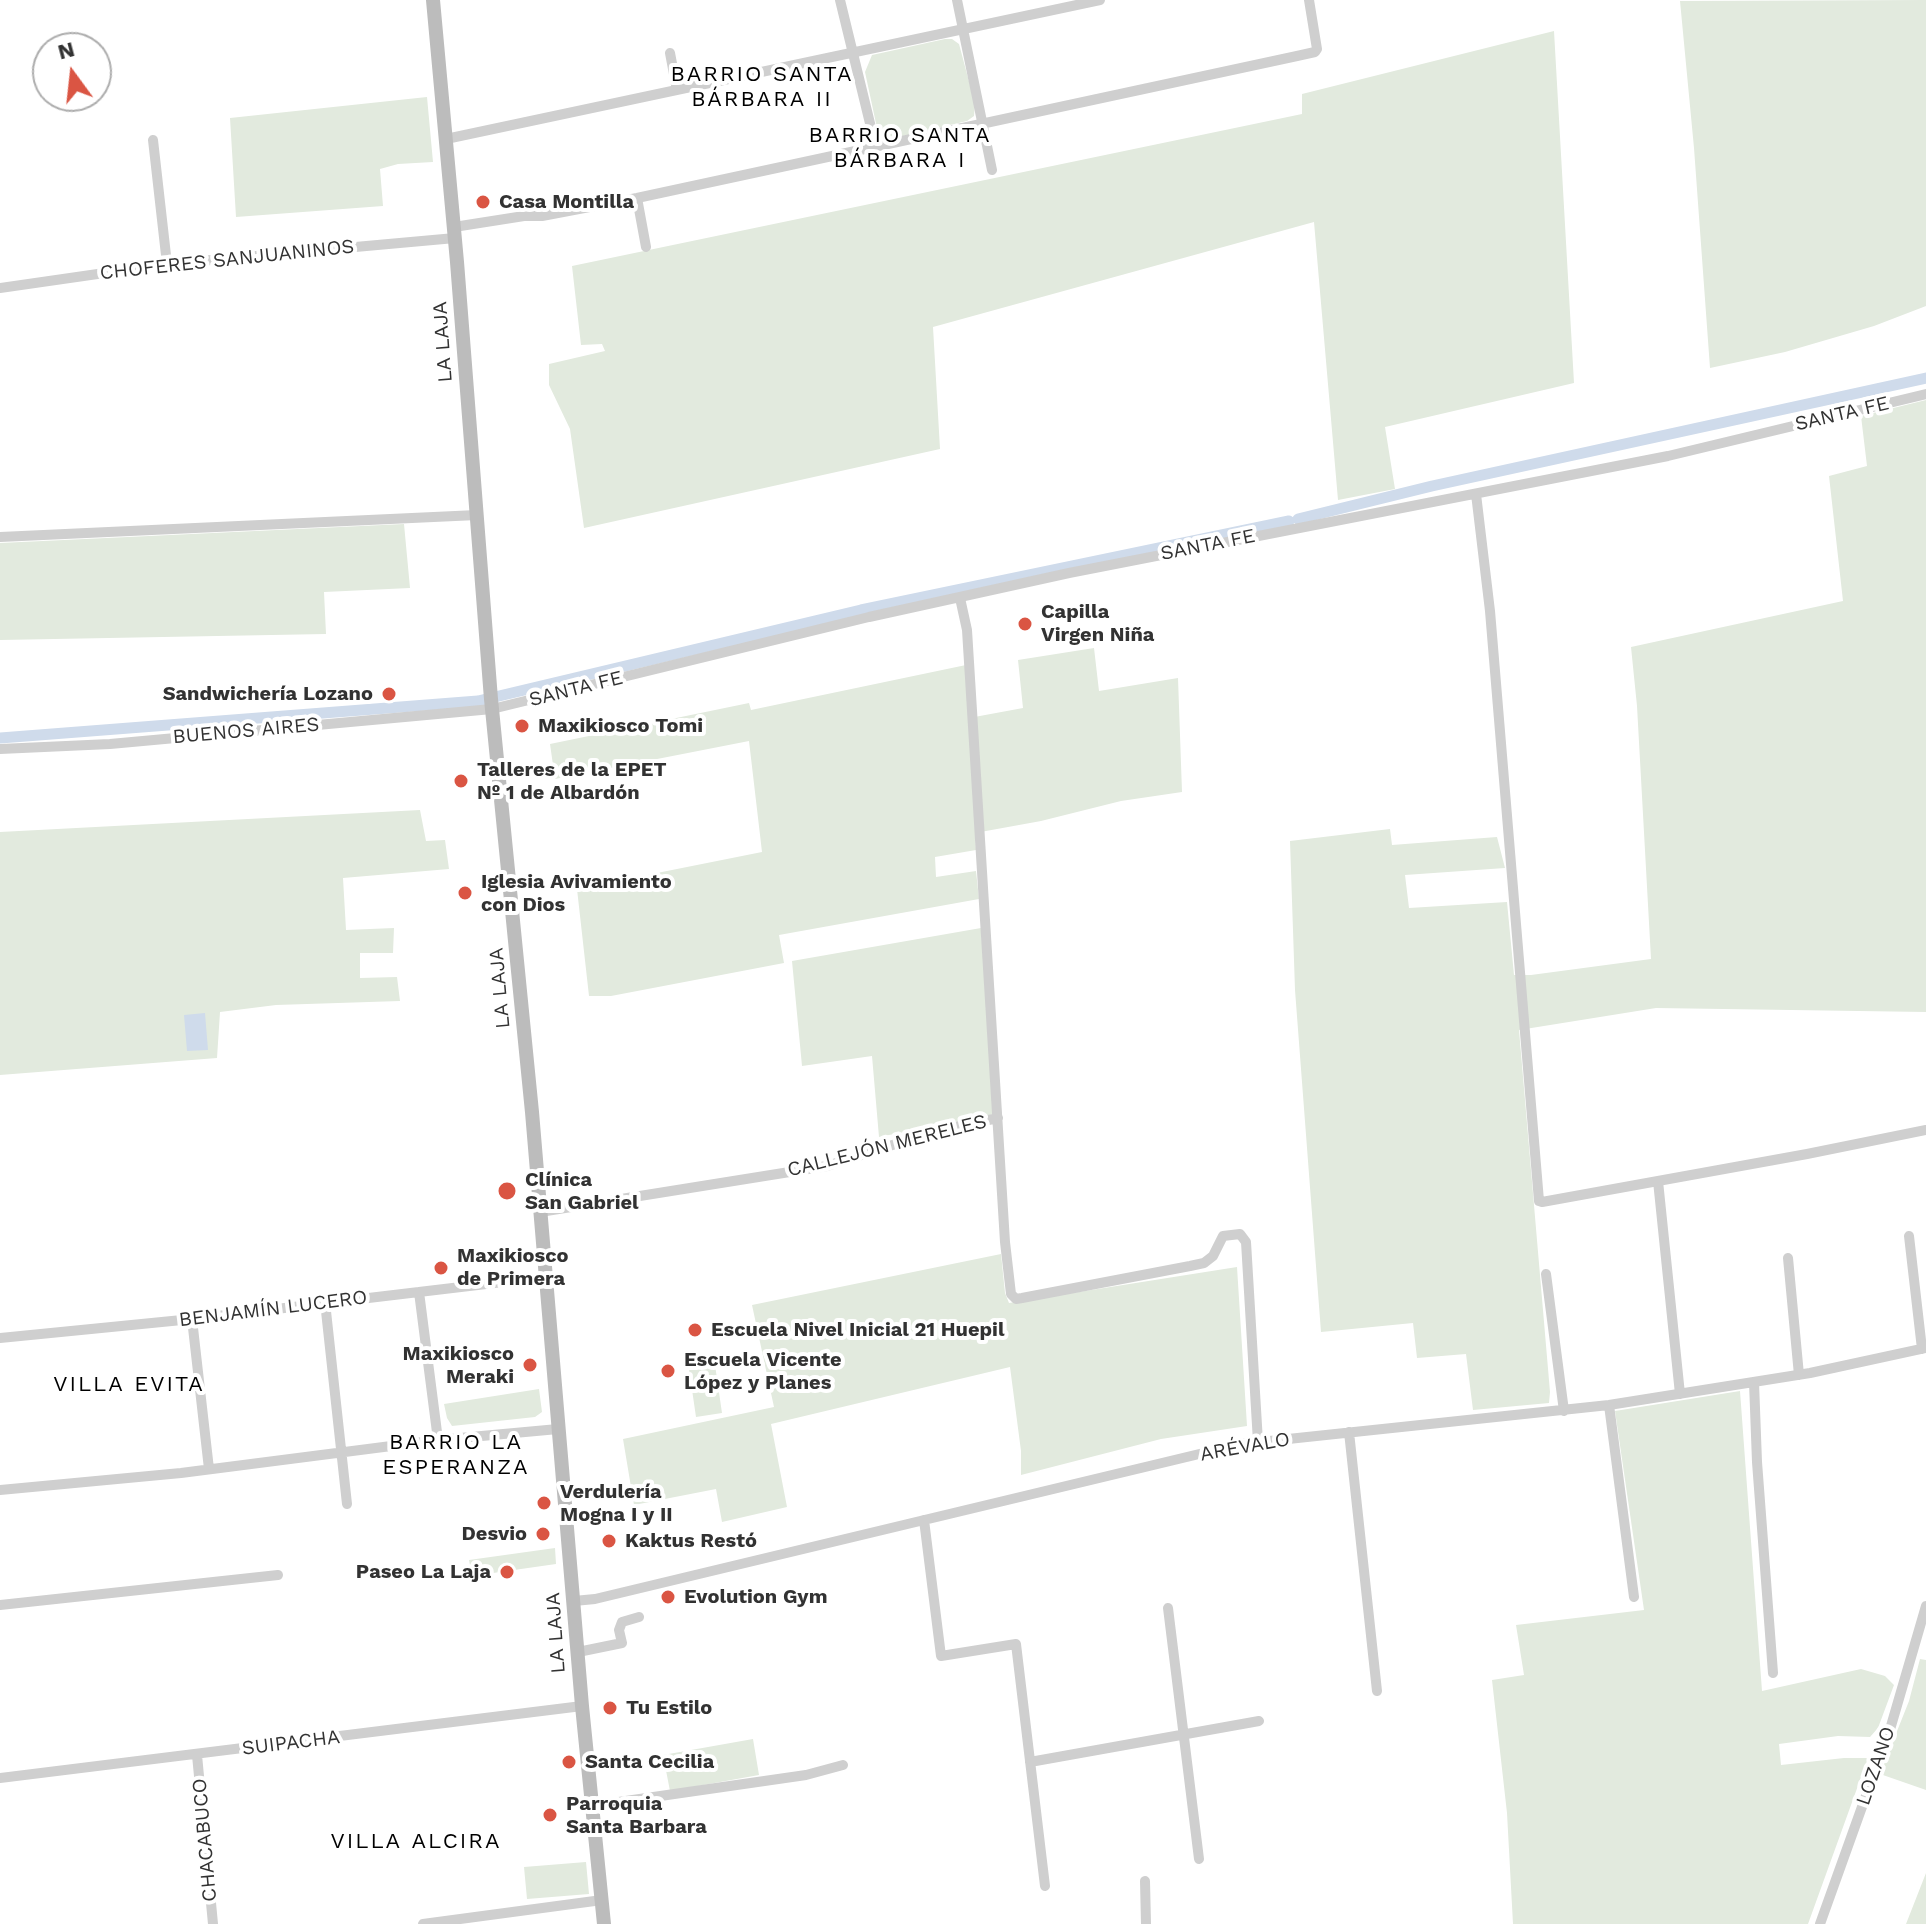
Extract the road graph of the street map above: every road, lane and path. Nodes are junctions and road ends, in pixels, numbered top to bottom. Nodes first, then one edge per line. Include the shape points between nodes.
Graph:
1 (433, 0) edge
2 (840, 0) edge
3 (957, 0) edge
4 (1100, 0) edge
5 (1309, 0) edge
6 (964, 30) junction
7 (670, 53) dead end
8 (855, 53) junction
9 (677, 90) junction
10 (983, 124) junction
11 (446, 139) junction
12 (153, 140) dead end
13 (876, 148) junction
14 (992, 170) dead end
15 (637, 198) junction
16 (454, 232) junction
17 (646, 247) dead end
18 (167, 264) junction
19 (0, 288) edge
20 (1926, 394) edge
21 (1476, 494) junction
22 (477, 515) junction
23 (0, 537) edge
24 (960, 598) junction
25 (491, 702) junction
26 (0, 749) edge
27 (998, 1118) junction
28 (1926, 1130) edge
29 (1658, 1181) junction
30 (540, 1212) junction
31 (1909, 1236) dead end
32 (1788, 1258) dead end
33 (1546, 1274) dead end
34 (545, 1277) junction
35 (419, 1292) junction
36 (325, 1302) junction
37 (192, 1319) junction
38 (0, 1338) edge
39 (1924, 1348) edge
40 (1799, 1375) junction
41 (1754, 1382) junction
42 (1680, 1394) junction
43 (1609, 1405) junction
44 (1564, 1411) junction
45 (558, 1429) junction
46 (1349, 1432) junction
47 (438, 1440) junction
48 (1258, 1442) junction
49 (342, 1452) junction
50 (209, 1469) junction
51 (0, 1490) edge
52 (347, 1504) dead end
53 (924, 1520) junction
54 (278, 1575) dead end
55 (1634, 1597) dead end
56 (574, 1601) junction
57 (0, 1605) edge
58 (1926, 1606) edge
59 (1168, 1608) dead end
60 (639, 1617) dead end
61 (578, 1652) junction
62 (1773, 1673) dead end
63 (1377, 1691) dead end
64 (582, 1706) junction
65 (1259, 1721) dead end
66 (1185, 1734) junction
67 (197, 1755) junction
68 (1030, 1762) junction
69 (843, 1765) dead end
70 (0, 1778) edge
71 (591, 1806) junction
72 (1199, 1859) dead end
73 (1145, 1881) dead end
74 (1045, 1886) dead end
75 (602, 1900) junction
76 (213, 1924) edge
77 (423, 1924) edge
78 (604, 1924) edge
79 (1146, 1924) edge
80 (1820, 1924) edge

1 - 11 main road, LA LAJA
2 - 8 street
3 - 6 street
4 - 6 street
5 - 10 street, CHOFERES SANJUANINOS via 1315,52
6 - 8 street
6 - 10 street
7 - 9 street
8 - 9 street
8 - 13 street
9 - 11 street
10 - 13 street, CHOFERES SANJUANINOS
10 - 14 street
11 - 16 main road, LA LAJA
12 - 18 street
13 - 15 street, CHOFERES SANJUANINOS
15 - 16 street, CHOFERES SANJUANINOS
15 - 17 street
16 - 18 street, CHOFERES SANJUANINOS
16 - 22 main road, LA LAJA
18 - 19 street, CHOFERES SANJUANINOS
20 - 21 street, SANTA FE via 1668,456
21 - 24 street, SANTA FE
21 - 29 street via 1539,1201
22 - 23 street
22 - 25 main road, LA LAJA
24 - 25 street, SANTA FE
24 - 27 street via 967,630
25 - 26 street, BUENOS AIRES via 110,744
25 - 30 main road, LA LAJA
27 - 30 street, CALLEJÓN MERELES via 936,1131 827,1166
27 - 48 street via 1005,1242 1016,1299 1204,1263 1223,1236 1240,1234 1246,1242
28 - 29 street
29 - 42 street
30 - 34 main road, LA LAJA
31 - 39 street
32 - 40 street
33 - 44 street
34 - 35 street, BENJAMÍN LUCERO
34 - 45 main road, LA LAJA
35 - 36 street, BENJAMÍN LUCERO
35 - 47 street
36 - 37 street, BENJAMÍN LUCERO
36 - 49 street
37 - 38 street, BENJAMÍN LUCERO
37 - 50 street
39 - 40 street, ARÉVALO
40 - 41 street, ARÉVALO
41 - 42 street, ARÉVALO
41 - 62 street
42 - 43 street, ARÉVALO
43 - 44 street, ARÉVALO
43 - 55 street
44 - 46 street, ARÉVALO
45 - 47 street
45 - 56 main road, LA LAJA
46 - 48 street, ARÉVALO
46 - 63 street
47 - 49 street
48 - 53 street, ARÉVALO
49 - 50 street
49 - 52 street
50 - 51 street
53 - 56 street, ARÉVALO
53 - 68 street via 941,1656 1016,1644
54 - 57 street
56 - 61 main road, LA LAJA
58 - 80 street, LOZANO via 1891,1726
59 - 66 street
60 - 61 street via 622,1622 622,1643
61 - 64 main road, LA LAJA
64 - 67 street, SUIPACHA
64 - 71 main road, LA LAJA
65 - 66 street
66 - 68 street
66 - 72 street
67 - 70 street, SUIPACHA
67 - 76 street, CHACABUCO
68 - 74 street
69 - 71 street
71 - 75 main road, LA LAJA
73 - 79 street
75 - 77 street
75 - 78 main road, LA LAJA

